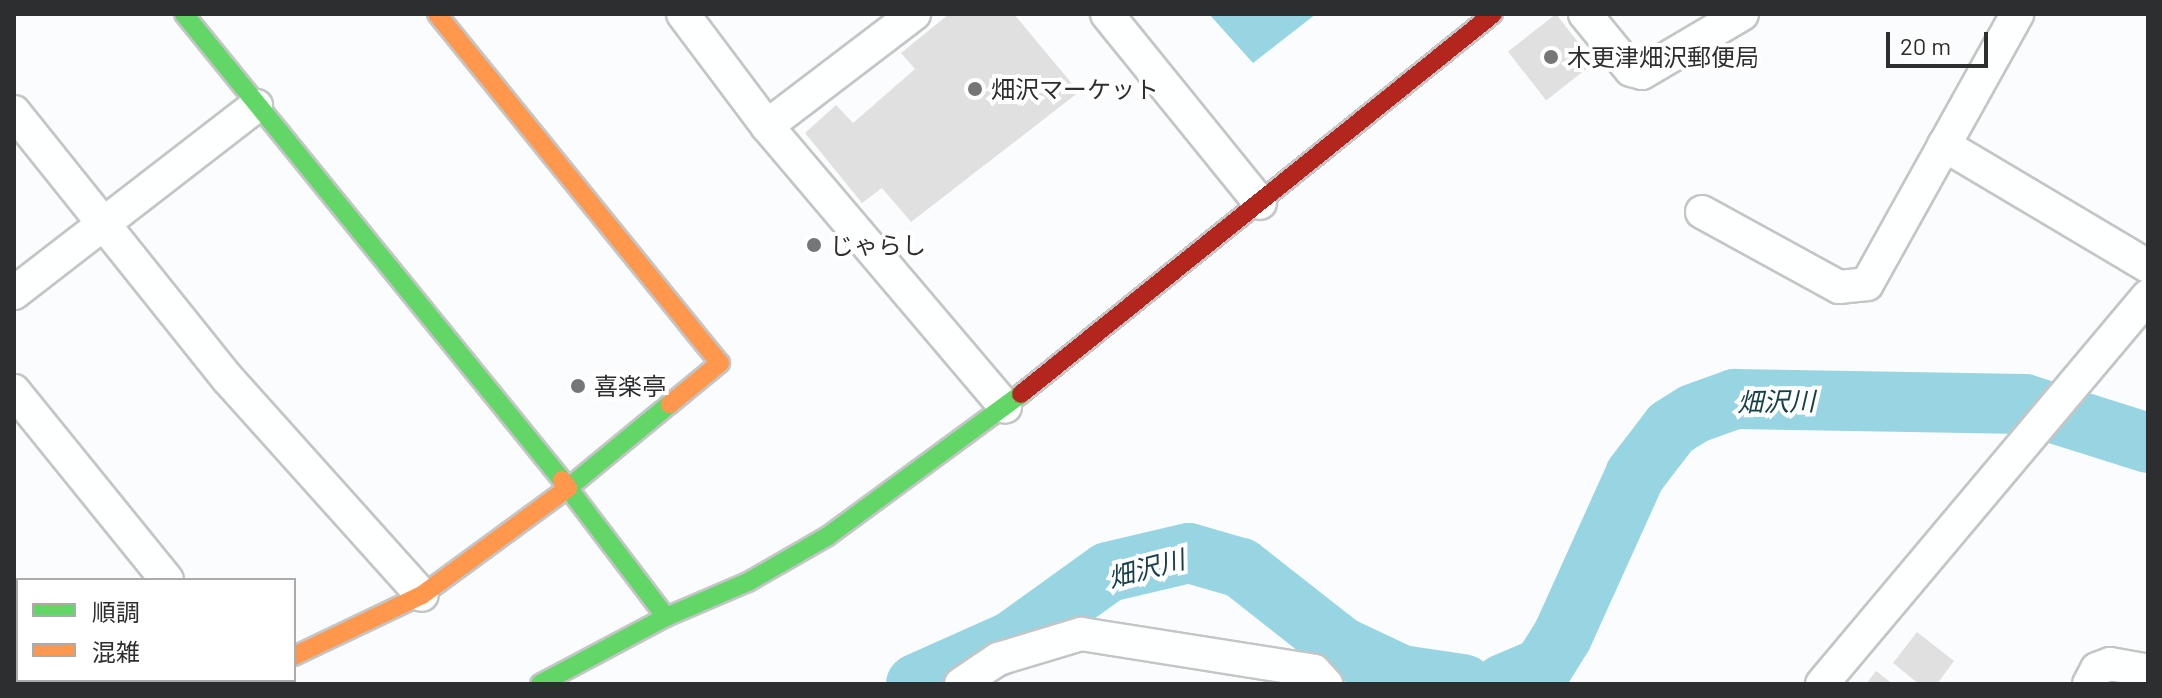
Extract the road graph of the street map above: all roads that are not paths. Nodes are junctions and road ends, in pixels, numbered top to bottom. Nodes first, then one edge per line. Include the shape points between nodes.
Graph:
1 (184, 14) edge
2 (437, 14) edge
3 (683, 14) edge
4 (914, 14) edge
5 (1107, 14) edge
6 (1493, 14) edge
7 (1585, 14) edge
8 (1742, 14) edge
9 (2017, 14) edge
10 (256, 106) junction
11 (14, 112) edge
12 (767, 126) junction
13 (1944, 145) junction
14 (1260, 203) junction
15 (1702, 212) dead end
16 (105, 222) junction
17 (2148, 266) edge
18 (14, 293) edge
19 (2148, 296) edge
20 (14, 391) edge
21 (1005, 407) junction
22 (568, 488) junction
23 (165, 578) edge
24 (422, 595) junction
25 (666, 617) junction
26 (296, 655) edge
27 (2148, 671) edge
28 (540, 684) edge
29 (961, 684) edge
30 (1326, 684) edge
31 (1822, 684) edge
32 (2089, 684) edge

1 - 10 street
2 - 22 street via 720,363
3 - 12 street
4 - 12 street
5 - 14 street
6 - 14 street
7 - 8 street via 1631,70 1642,73
9 - 13 street
10 - 16 street
10 - 22 street
11 - 16 street
12 - 21 street
13 - 15 street via 1867,284 1829,282
13 - 17 street
14 - 21 street
16 - 18 street
16 - 24 street via 228,379
19 - 31 street
20 - 23 street
21 - 25 street via 828,536 748,582
22 - 24 street
22 - 25 street
24 - 26 street
25 - 28 street
27 - 32 street via 2110,664 2097,669
29 - 30 street via 998,659 1081,634 1314,671

